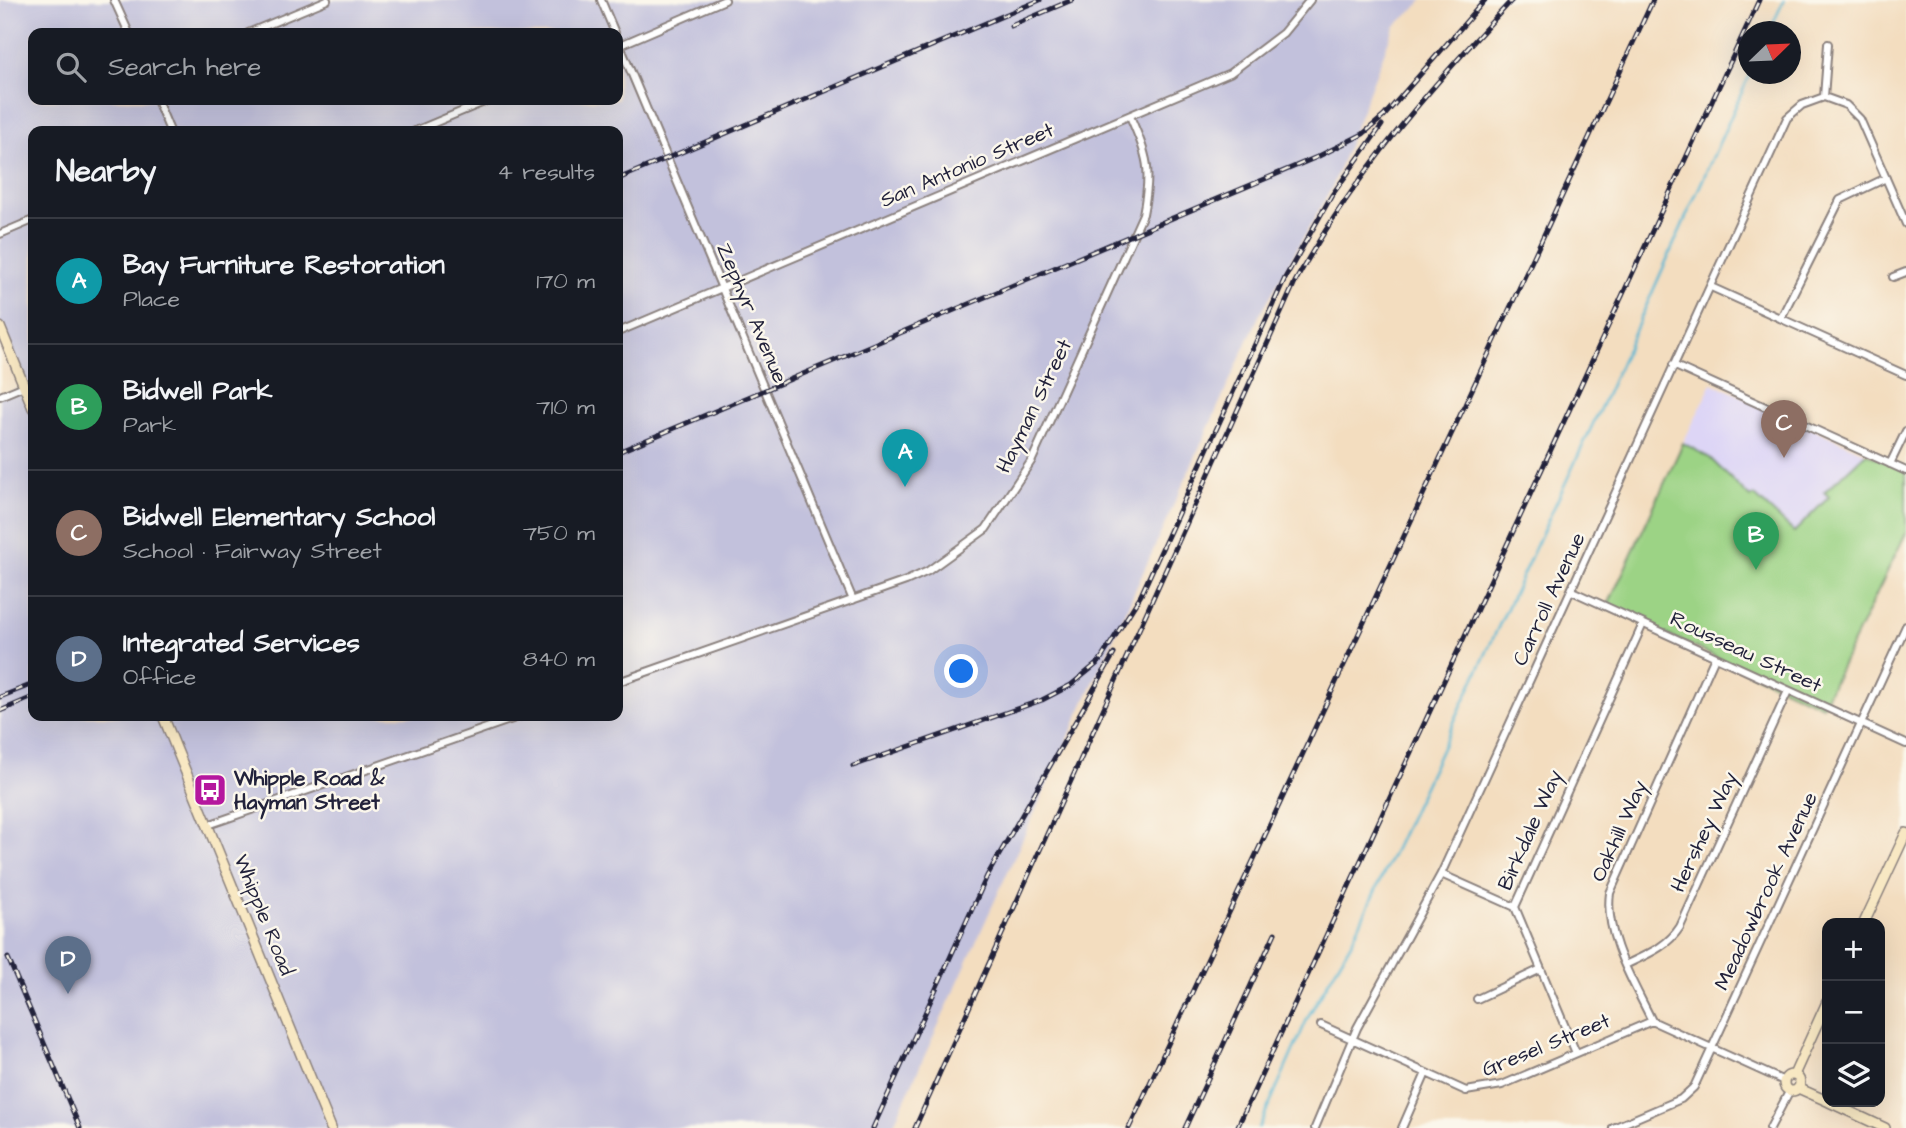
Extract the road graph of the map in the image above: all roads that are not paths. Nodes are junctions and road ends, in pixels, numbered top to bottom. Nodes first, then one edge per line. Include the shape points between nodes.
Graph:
1 (114, 0) edge
2 (327, 0) edge
3 (601, 0) edge
4 (725, 0) edge
5 (1310, 0) edge
6 (126, 28) edge
7 (260, 28) edge
8 (613, 28) edge
9 (623, 42) edge
10 (1828, 44) dead end
11 (623, 56) edge
12 (1824, 97) junction
13 (159, 105) edge
14 (477, 105) edge
15 (1130, 116) junction
16 (168, 126) edge
17 (427, 126) edge
18 (1886, 178) junction
19 (28, 222) edge
20 (1906, 225) edge
21 (0, 234) edge
22 (1906, 272) edge
23 (1893, 277) dead end
24 (1711, 287) junction
25 (721, 288) junction
26 (1781, 318) junction
27 (0, 327) edge
28 (623, 330) edge
29 (1673, 365) junction
30 (1906, 375) edge
31 (24, 386) junction
32 (0, 396) edge
33 (28, 396) edge
34 (1906, 431) edge
35 (1891, 464) junction
36 (1906, 471) edge
37 (1572, 591) junction
38 (853, 600) junction
39 (1643, 624) junction
40 (1906, 626) edge
41 (1716, 657) junction
42 (623, 680) edge
43 (1788, 691) junction
44 (165, 721) edge
45 (507, 721) edge
46 (1861, 725) junction
47 (1906, 744) edge
48 (208, 825) junction
49 (1906, 833) edge
50 (1441, 874) junction
51 (1515, 907) junction
52 (1866, 918) edge
53 (1627, 964) junction
54 (1541, 969) junction
55 (1477, 999) dead end
56 (1822, 1013) edge
57 (1652, 1021) junction
58 (1321, 1025) dead end
59 (1354, 1039) junction
60 (1713, 1049) junction
61 (1576, 1053) junction
62 (1426, 1073) junction
63 (1794, 1075) junction
64 (1784, 1081) junction
65 (1794, 1089) junction
66 (1822, 1099) edge
67 (1841, 1107) edge
68 (331, 1128) edge
69 (1315, 1128) edge
70 (1402, 1128) edge
71 (1613, 1128) edge
72 (1770, 1128) edge
73 (1885, 1128) edge

1 - 6 street
2 - 7 street
3 - 8 street
4 - 9 street
5 - 15 street, San Antonio Street via 1283,33 1230,73
10 - 12 street
11 - 25 street, Zephyr Avenue
12 - 18 street via 1846,105 1860,118
12 - 24 street, Carroll Avenue via 1802,105 1787,118
13 - 16 street
14 - 17 street
15 - 25 street, San Antonio Street
15 - 38 street, Hayman Street via 1150,177 1143,214 1031,460 986,529 928,571
18 - 20 street
18 - 26 street via 1840,200
19 - 21 street
22 - 23 street
24 - 26 street
24 - 29 street, Carroll Avenue
25 - 28 street, San Antonio Street
25 - 38 street, Zephyr Avenue
26 - 30 street
27 - 31 main road
29 - 35 street
29 - 37 street, Carroll Avenue
31 - 32 street
31 - 33 main road
34 - 35 street
35 - 36 street
37 - 39 street, Rousseau Street
37 - 50 street, Carroll Avenue
38 - 42 street, Hayman Street
39 - 41 street, Rousseau Street
39 - 51 street, Birkdale Way
40 - 46 street, Meadowbrook Avenue
41 - 43 street, Rousseau Street
41 - 53 street, Oakhill Way via 1610,893 1611,928
43 - 46 street, Rousseau Street
43 - 53 street, Hershey Way via 1680,927 1665,945
44 - 48 main road, Whipple Road
45 - 48 street
46 - 47 street, Rousseau Street
46 - 60 street, Meadowbrook Avenue
48 - 68 main road, Whipple Road
49 - 52 main road
50 - 51 street
50 - 59 street, Carroll Avenue
51 - 54 street, Birkdale Way
53 - 57 street, Oakhill Way
54 - 55 street
54 - 61 street, Birkdale Way
56 - 63 main road
57 - 60 street
57 - 61 street, Gresel Street
58 - 59 street, Gresel Street
59 - 62 street, Gresel Street
59 - 69 street, Carroll Avenue
60 - 64 street
60 - 71 street, Meadowbrook Avenue via 1694,1087 1681,1099
61 - 62 street, Gresel Street via 1483,1090 1466,1091
62 - 70 street
63 - 64 main road
63 - 65 main road via 1800,1080
64 - 65 main road
65 - 66 main road
65 - 72 street
67 - 73 main road

